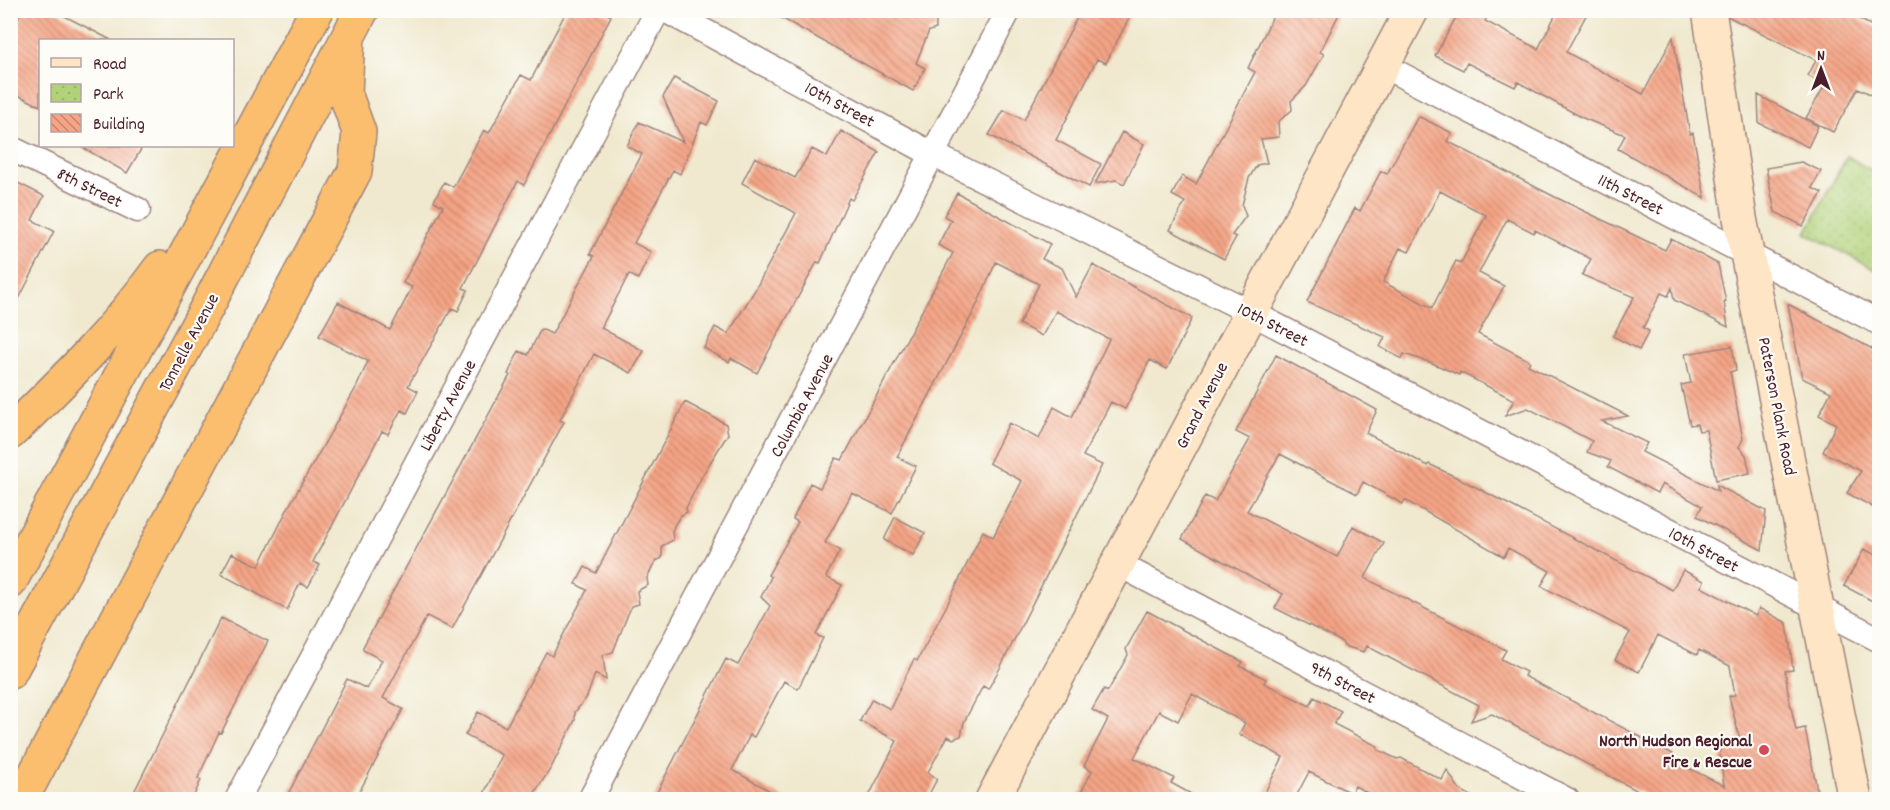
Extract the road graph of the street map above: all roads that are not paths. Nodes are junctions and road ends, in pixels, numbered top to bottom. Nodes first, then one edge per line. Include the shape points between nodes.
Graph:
1 (317, 10) edge
2 (658, 10) edge
3 (665, 10) edge
4 (1009, 10) edge
5 (1412, 10) edge
6 (1709, 10) edge
7 (355, 24) edge
8 (1382, 65) junction
9 (10, 148) edge
10 (934, 155) junction
11 (212, 207) junction
12 (138, 210) dead end
13 (1748, 255) junction
14 (1250, 312) junction
15 (1880, 323) edge
16 (10, 433) edge
17 (1118, 564) junction
18 (10, 582) edge
19 (1818, 607) junction
20 (1880, 640) edge
21 (10, 672) edge
22 (21, 800) edge
23 (237, 800) edge
24 (591, 800) edge
25 (992, 800) edge
26 (1567, 800) edge
27 (1855, 800) edge

1 - 11 highway
2 - 23 street, Liberty Avenue
3 - 10 street, 10th Street
4 - 10 street, Columbia Avenue
5 - 8 street, Grand Avenue
6 - 13 street, Paterson Plank Road
7 - 21 highway, Tonnelle Avenue
7 - 22 highway via 345,93 358,132 355,171
8 - 13 street, 11th Street
8 - 14 street, Grand Avenue
9 - 12 street, 8th Street
10 - 14 street, 10th Street
10 - 24 street, Columbia Avenue
11 - 16 highway via 173,249 130,309
11 - 18 highway
13 - 15 street, 11th Street
13 - 19 street, Paterson Plank Road
14 - 17 street, Grand Avenue
14 - 19 street, 10th Street
17 - 25 street, Grand Avenue
17 - 26 street, 9th Street
19 - 20 street, 10th Street
19 - 27 street, Paterson Plank Road

